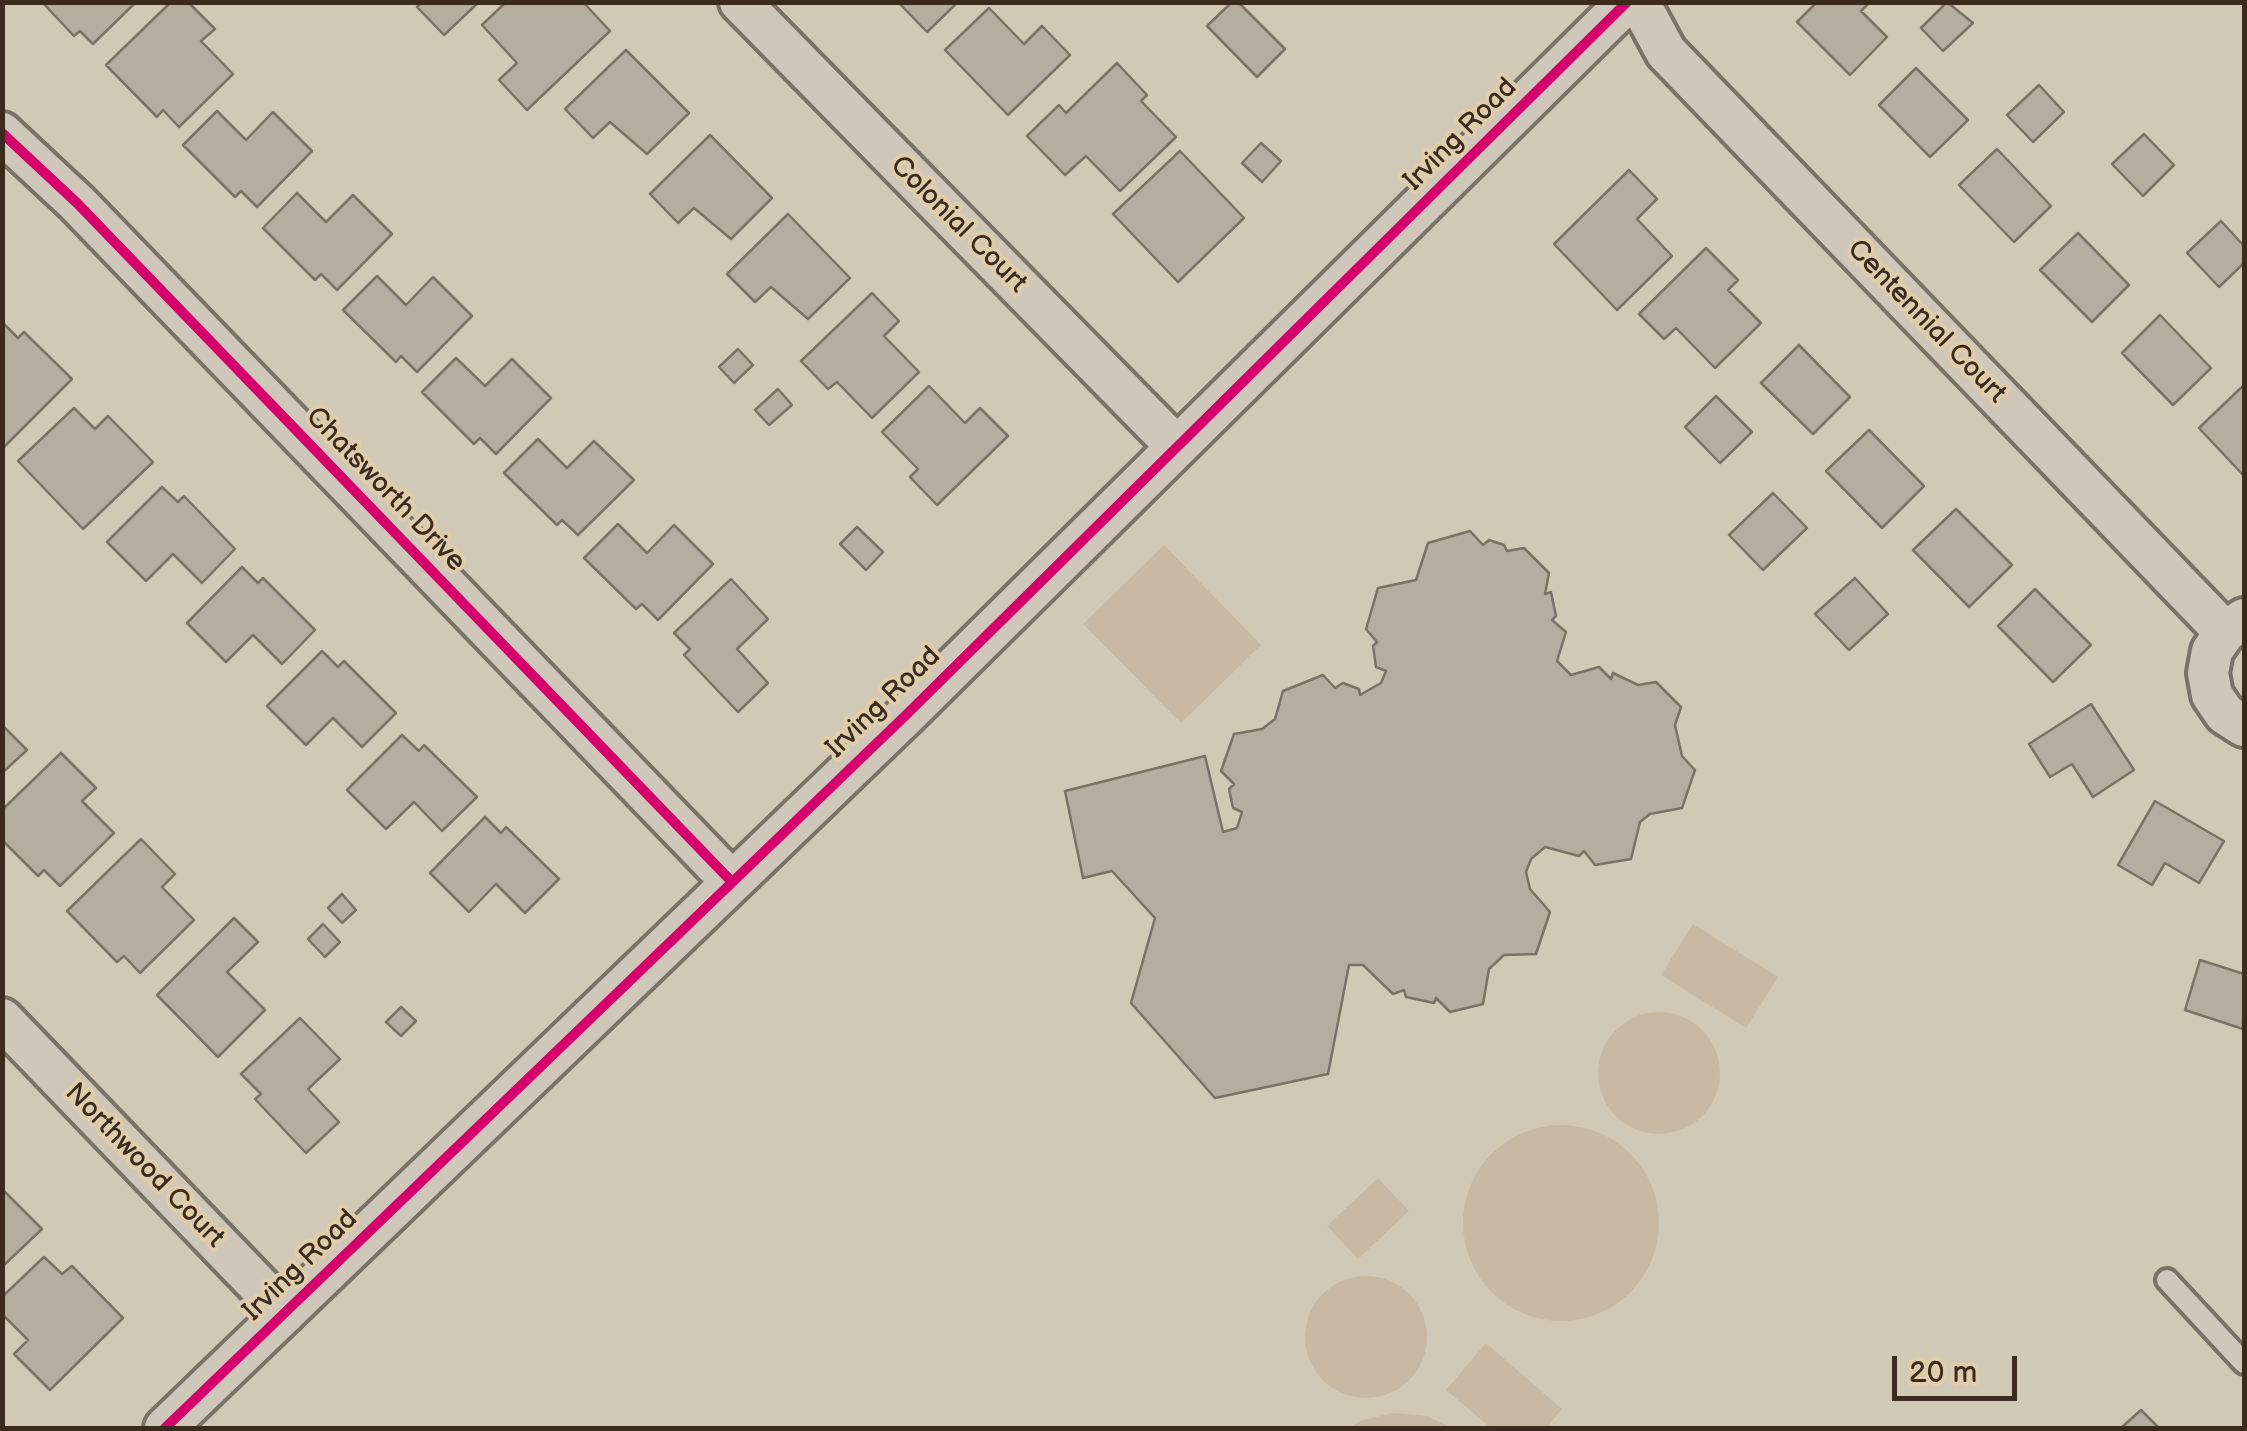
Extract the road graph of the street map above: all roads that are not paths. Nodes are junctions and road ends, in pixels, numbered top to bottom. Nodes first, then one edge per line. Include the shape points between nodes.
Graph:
1 (740, 2) edge
2 (1627, 2) edge
3 (1639, 2) edge
4 (2, 133) edge
5 (1177, 447) junction
6 (2235, 625) edge
7 (2244, 726) edge
8 (731, 881) junction
9 (2, 1019) edge
10 (2167, 1280) dead end
11 (285, 1313) junction
12 (2244, 1363) edge
13 (165, 1428) edge

1 - 5 street, Colonial Court
2 - 5 street, Irving Road
3 - 6 street, Centennial Court via 1666,52
4 - 8 street, Chatsworth Drive
5 - 8 street, Irving Road
6 - 7 street, Centennial Court via 2212,650 2210,684 2225,714
8 - 11 street, Irving Road
9 - 11 street, Northwood Court
10 - 12 lane
11 - 13 street, Irving Road

